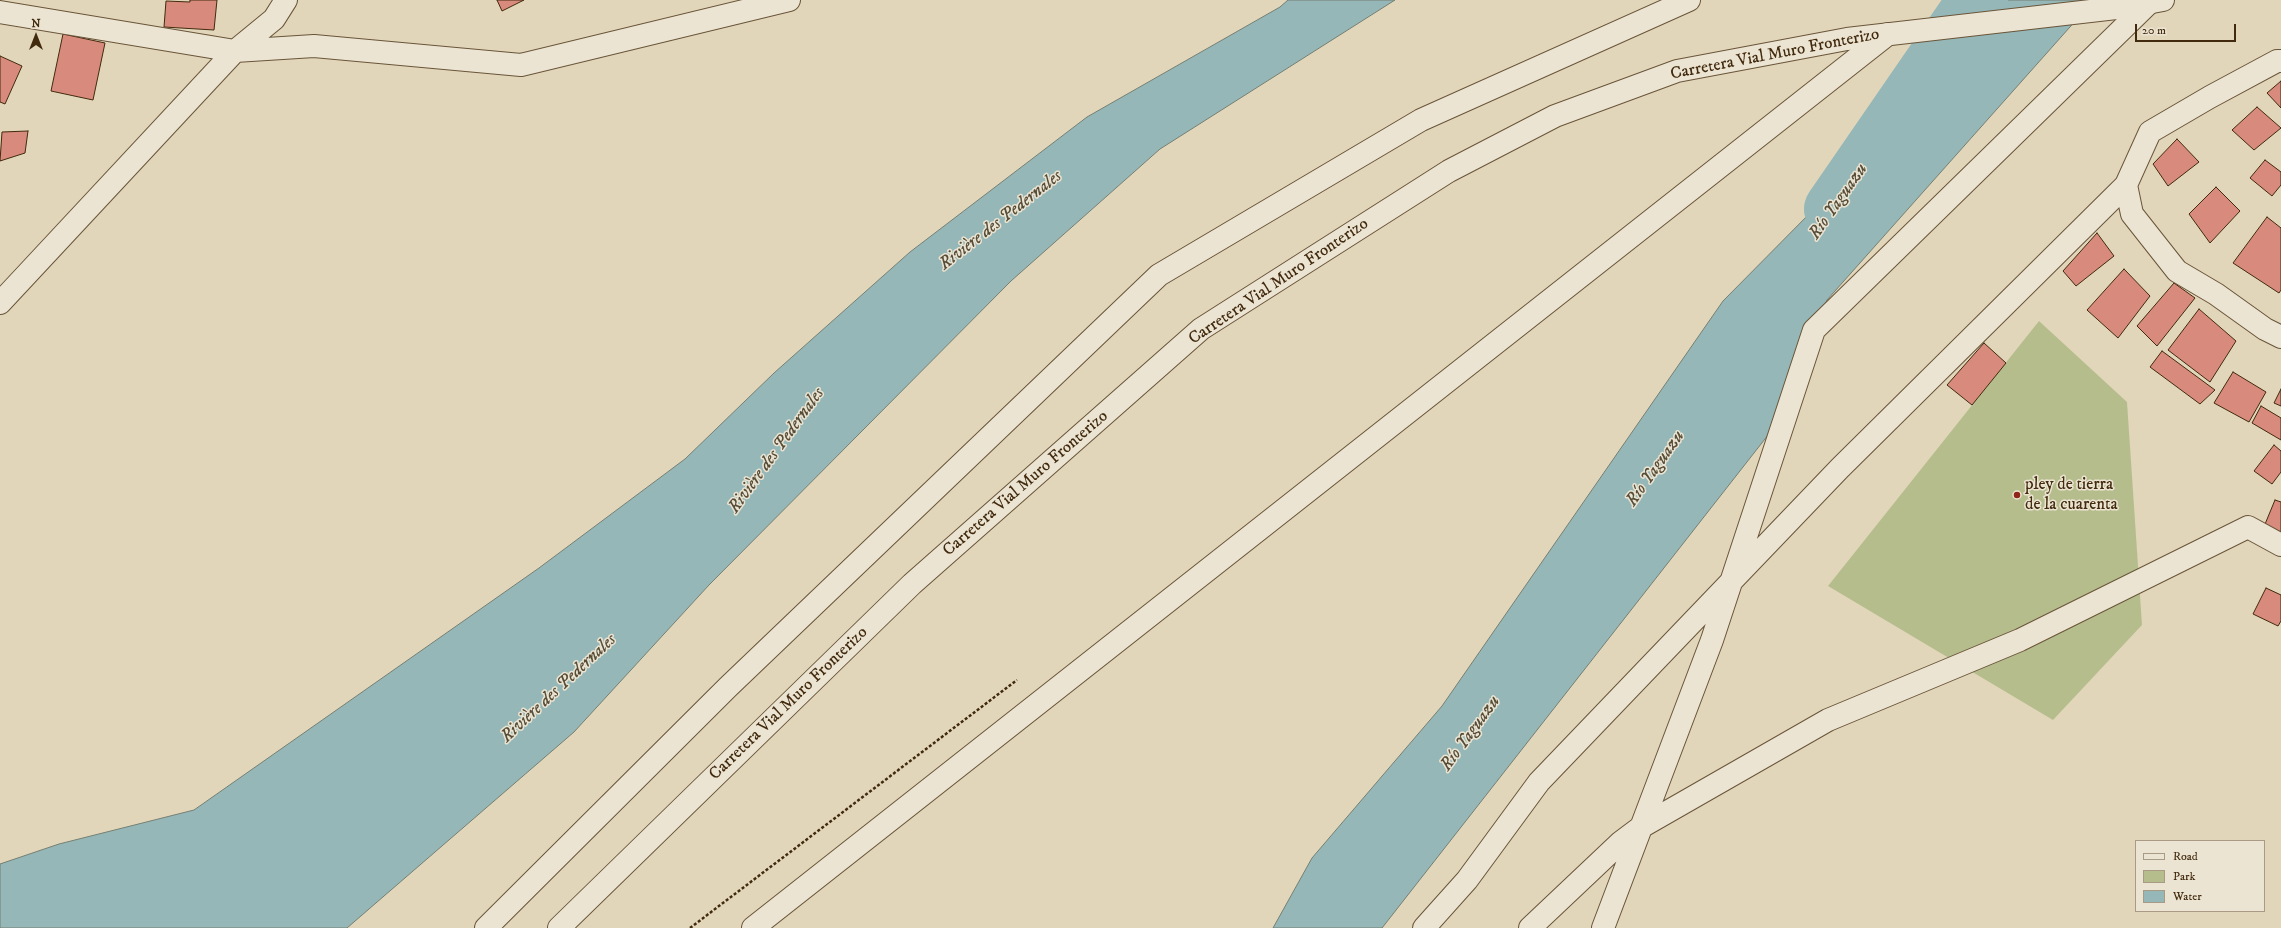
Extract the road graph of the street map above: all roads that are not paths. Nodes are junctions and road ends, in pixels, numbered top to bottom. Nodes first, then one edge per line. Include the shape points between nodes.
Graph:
1 (286, 0) edge
2 (789, 0) edge
3 (1689, 0) edge
4 (2156, 1) edge
5 (0, 12) edge
6 (1888, 34) junction
7 (235, 51) junction
8 (2281, 61) edge
9 (2126, 185) junction
10 (0, 303) edge
11 (2281, 337) edge
12 (2281, 545) edge
13 (1641, 827) junction
14 (486, 928) edge
15 (559, 928) edge
16 (753, 928) edge
17 (1424, 928) edge
18 (1530, 928) edge
19 (1603, 928) edge

1 - 7 street via 274,19
2 - 7 street via 521,65 314,46
3 - 14 street via 1421,120 1159,275 728,687
4 - 6 street, Carretera Vial Muro Fronterizo
4 - 13 street via 1814,330 1712,640
5 - 7 street
6 - 15 street, Carretera Vial Muro Fronterizo via 1847,39 1677,71 1555,116 1449,171 1201,329 912,584
6 - 16 street
7 - 10 street
8 - 9 street via 2210,97 2150,132
9 - 11 street via 2132,214 2177,271
9 - 17 street via 1840,468 1539,782 1468,880
12 - 13 street via 2248,527 2020,640 1828,720
13 - 18 street via 1621,842
13 - 19 street

